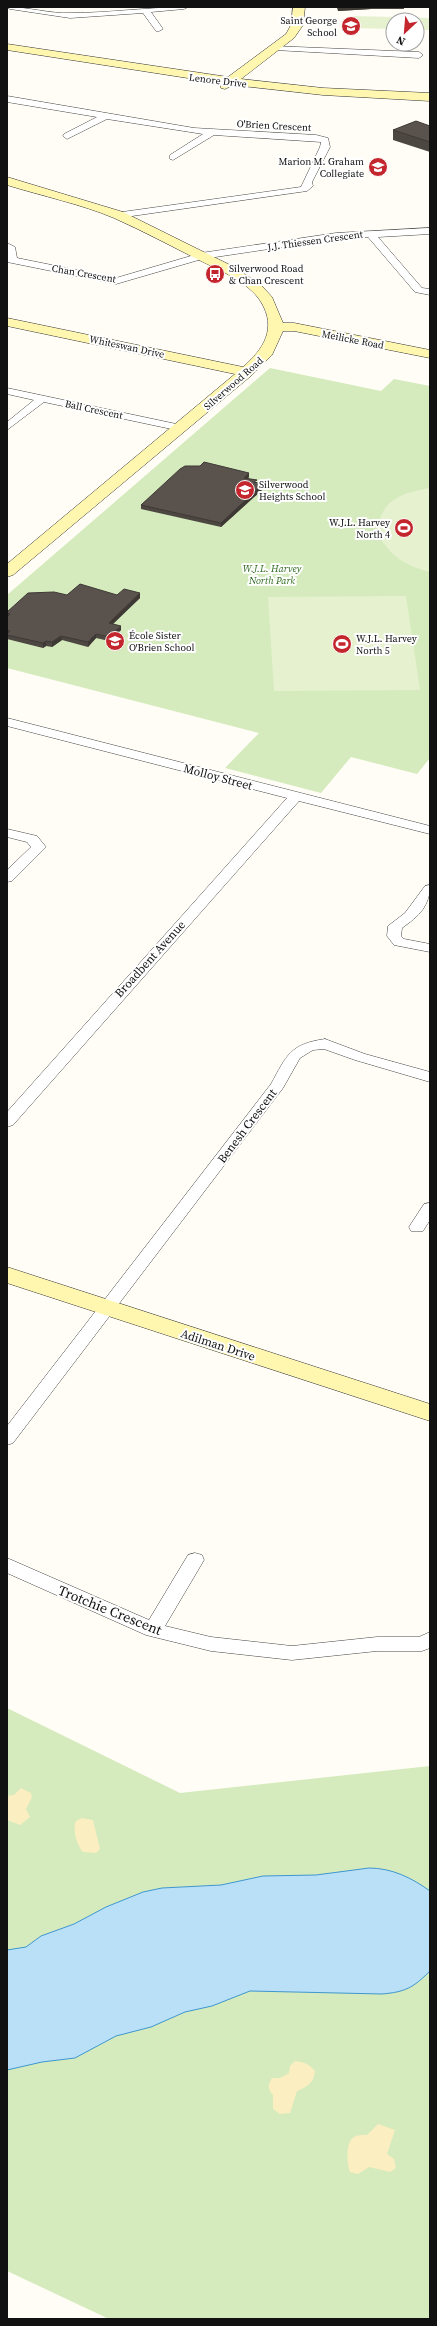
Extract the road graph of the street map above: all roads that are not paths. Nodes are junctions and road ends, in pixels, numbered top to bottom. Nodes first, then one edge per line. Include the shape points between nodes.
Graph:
1 (10, 7) edge
2 (184, 7) edge
3 (299, 7) edge
4 (146, 10) junction
5 (159, 29) dead end
6 (7, 47) edge
7 (275, 48) junction
8 (7, 54) edge
9 (419, 55) dead end
10 (226, 85) junction
11 (430, 97) edge
12 (7, 100) edge
13 (430, 103) edge
14 (105, 116) junction
15 (212, 132) junction
16 (67, 136) dead end
17 (173, 157) dead end
18 (7, 181) edge
19 (118, 215) junction
20 (430, 231) edge
21 (370, 233) junction
22 (7, 246) edge
23 (201, 256) junction
24 (9, 259) edge
25 (430, 292) edge
26 (7, 322) edge
27 (276, 327) junction
28 (430, 354) edge
29 (247, 372) junction
30 (7, 391) edge
31 (43, 398) junction
32 (7, 427) edge
33 (181, 428) junction
34 (7, 572) edge
35 (7, 722) edge
36 (295, 797) junction
37 (430, 830) edge
38 (7, 833) edge
39 (7, 878) edge
40 (430, 889) edge
41 (430, 948) edge
42 (430, 1077) edge
43 (7, 1122) edge
44 (430, 1208) edge
45 (417, 1227) dead end
46 (7, 1275) edge
47 (108, 1309) junction
48 (430, 1413) edge
49 (7, 1439) edge
50 (195, 1560) dead end
51 (7, 1565) edge
52 (153, 1630) junction
53 (430, 1639) edge

1 - 4 street via 70,16
2 - 4 street
3 - 7 street via 300,15 294,31
4 - 5 street
6 - 10 street, Lenore Drive
7 - 9 street
7 - 10 street
8 - 10 street, Lenore Drive
10 - 11 street, Lenore Drive
10 - 13 street, Lenore Drive via 321,98
12 - 14 street, O'Brien Crescent
14 - 15 street, O'Brien Crescent
14 - 16 street
15 - 17 street
15 - 19 street, O'Brien Crescent via 316,138 325,140 325,146 307,182 308,186 304,189
18 - 19 street
19 - 23 street
20 - 21 street, J.J. Thiessen Crescent
21 - 23 street, J.J. Thiessen Crescent
21 - 25 street via 419,290
22 - 24 street, Chan Crescent via 10,247
23 - 24 street, Chan Crescent via 116,281
23 - 27 street via 256,288 270,306
26 - 29 street, Whiteswan Drive
27 - 28 street, Meilicke Road via 294,327
27 - 29 street, Silverwood Road via 267,352
29 - 33 street, Silverwood Road
30 - 31 street, Ball Crescent
31 - 32 street
31 - 33 street, Ball Crescent
33 - 34 street, Silverwood Road
35 - 36 street, Molloy Street
36 - 37 street, Molloy Street
36 - 43 street, Broadbent Avenue
38 - 39 street via 32,839 39,846
40 - 41 street via 410,916 395,926 394,936 399,942
42 - 47 street, Benesh Crescent via 325,1044 309,1046 294,1055 278,1085
44 - 45 street
46 - 47 street, Adilman Drive
47 - 48 street, Adilman Drive
47 - 49 street
50 - 52 street
51 - 52 street, Trotchie Crescent
52 - 53 street, Trotchie Crescent via 212,1644 292,1653 377,1644 422,1644

